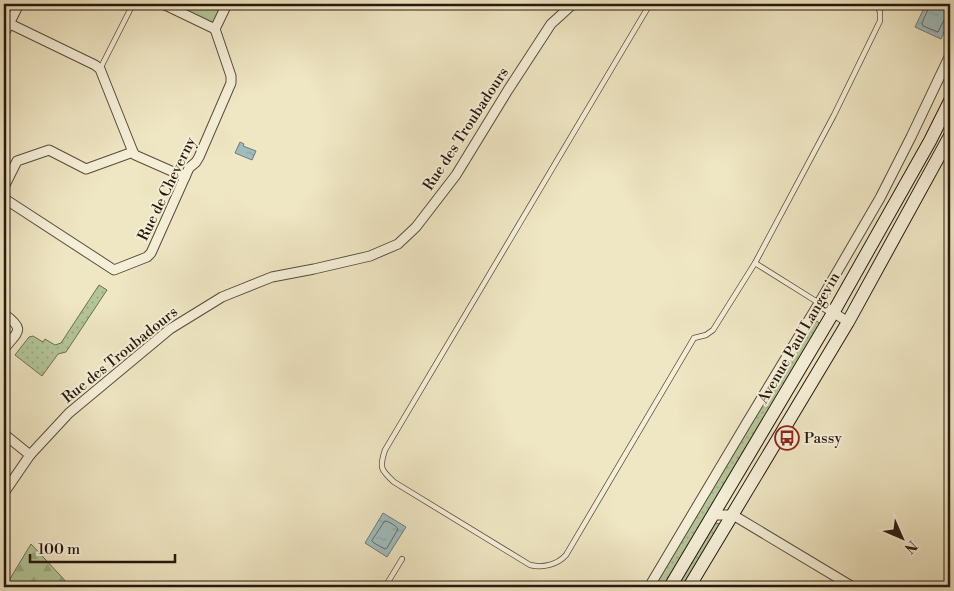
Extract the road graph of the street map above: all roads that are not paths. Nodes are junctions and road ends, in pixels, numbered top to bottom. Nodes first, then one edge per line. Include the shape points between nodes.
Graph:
1 (19, 4) edge
2 (133, 4) edge
3 (163, 4) edge
4 (227, 4) edge
5 (573, 4) edge
6 (650, 4) edge
7 (877, 4) edge
8 (6, 22) edge
9 (214, 29) junction
10 (4, 34) edge
11 (950, 55) edge
12 (100, 69) junction
13 (950, 101) edge
14 (930, 142) junction
15 (949, 144) edge
16 (133, 152) junction
17 (185, 176) junction
18 (4, 187) edge
19 (4, 194) edge
20 (755, 263) junction
21 (819, 303) junction
22 (833, 313) junction
23 (4, 314) edge
24 (848, 322) junction
25 (4, 348) edge
26 (4, 434) edge
27 (30, 455) junction
28 (4, 493) edge
29 (714, 515) junction
30 (733, 515) junction
31 (402, 559) dead end
32 (385, 587) edge
33 (649, 587) edge
34 (670, 587) edge
35 (690, 587) edge
36 (853, 587) edge

1 - 8 street
2 - 12 lane
3 - 9 street
4 - 9 street
5 - 27 street, Rue des Troubadours via 551,24 456,175 416,227 398,244 370,256 272,277 222,296 170,329 127,364 69,414
6 - 20 lane via 385,450 381,468 394,482 530,565 539,567 561,560 694,338 706,336 712,330
7 - 20 lane via 880,21
8 - 10 street
8 - 12 street
9 - 17 street, Rue de Cheverny via 232,83 199,157
11 - 21 street via 880,198
12 - 16 street
13 - 14 main road, Avenue Paul Langevin
14 - 15 lane
14 - 22 main road, Avenue Paul Langevin
15 - 24 main road
16 - 17 street
16 - 18 street via 86,169 49,150 17,161
17 - 19 street, Rue de Cheverny via 148,257 114,270 5,199
20 - 21 lane
21 - 22 street
21 - 33 street
22 - 24 street
22 - 29 main road, Avenue Paul Langevin
23 - 25 street via 18,328
24 - 30 main road
26 - 27 street
27 - 28 street, Rue des Troubadours
29 - 30 street
29 - 34 main road, Avenue Paul Langevin
30 - 35 main road
30 - 36 street
31 - 32 lane

